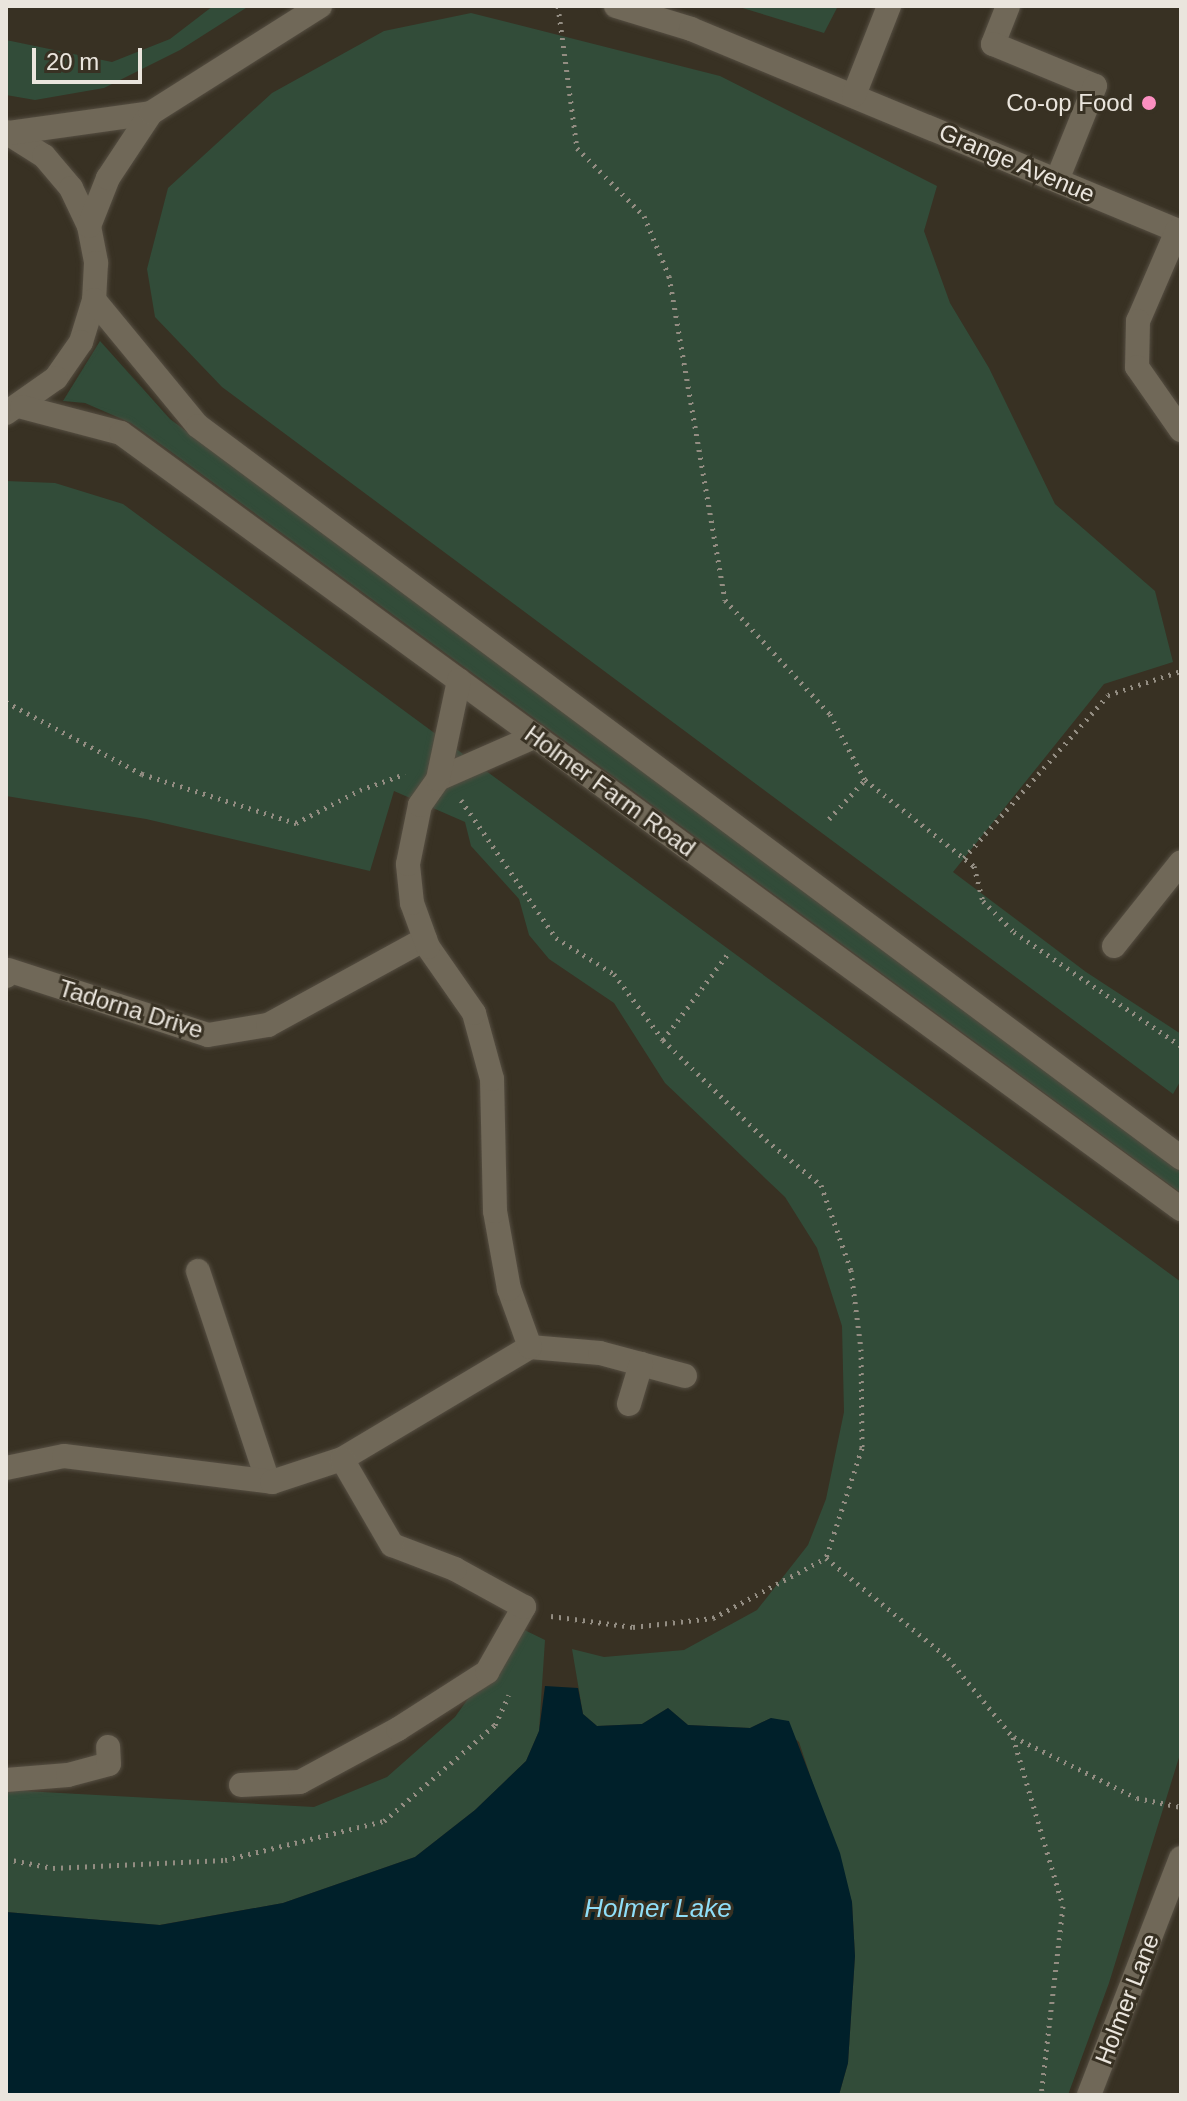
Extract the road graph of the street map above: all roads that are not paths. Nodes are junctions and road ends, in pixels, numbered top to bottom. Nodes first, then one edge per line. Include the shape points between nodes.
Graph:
1 (320, 6) edge
2 (616, 6) edge
3 (889, 6) edge
4 (1008, 6) edge
5 (854, 95) junction
6 (151, 113) junction
7 (8, 133) edge
8 (1057, 180) junction
9 (89, 226) junction
10 (1179, 231) edge
11 (94, 300) junction
12 (14, 410) edge
13 (1181, 430) edge
14 (459, 680) junction
15 (536, 736) junction
16 (438, 779) junction
17 (1181, 862) edge
18 (425, 939) junction
19 (1114, 946) dead end
20 (7, 972) edge
21 (1181, 1158) edge
22 (1181, 1209) edge
23 (198, 1271) dead end
24 (530, 1347) junction
25 (641, 1364) junction
26 (685, 1376) dead end
27 (629, 1404) dead end
28 (342, 1459) junction
29 (6, 1468) edge
30 (268, 1481) junction
31 (108, 1747) dead end
32 (6, 1780) edge
33 (241, 1785) dead end
34 (1181, 1858) edge
35 (1089, 2095) edge

1 - 6 street
2 - 5 street, Grange Avenue via 691,29
3 - 5 street
4 - 8 street via 993,44 1095,86
5 - 8 street, Grange Avenue
6 - 7 street
6 - 9 street via 108,178
7 - 9 street via 44,156 71,188
8 - 10 street, Grange Avenue
9 - 11 street via 96,263
10 - 13 street via 1138,321 1137,367
11 - 12 street via 56,378
11 - 21 street, Holmer Farm Road via 198,426
12 - 14 street, Holmer Farm Road via 121,433
14 - 15 street, Holmer Farm Road
14 - 16 street
15 - 16 street
15 - 22 street, Holmer Farm Road
16 - 18 street via 420,805 408,864 412,903
17 - 19 street
18 - 20 street, Tadorna Drive via 268,1025 208,1035
18 - 24 street via 474,1013 492,1079 495,1211 509,1289
23 - 30 street
24 - 25 street via 600,1353
24 - 28 street
25 - 26 street
25 - 27 street
28 - 30 street
28 - 33 street via 392,1545 455,1569 524,1607 487,1672 398,1729 300,1782
29 - 30 street via 64,1456
31 - 32 street via 109,1764 68,1775
34 - 35 street, Holmer Lane

